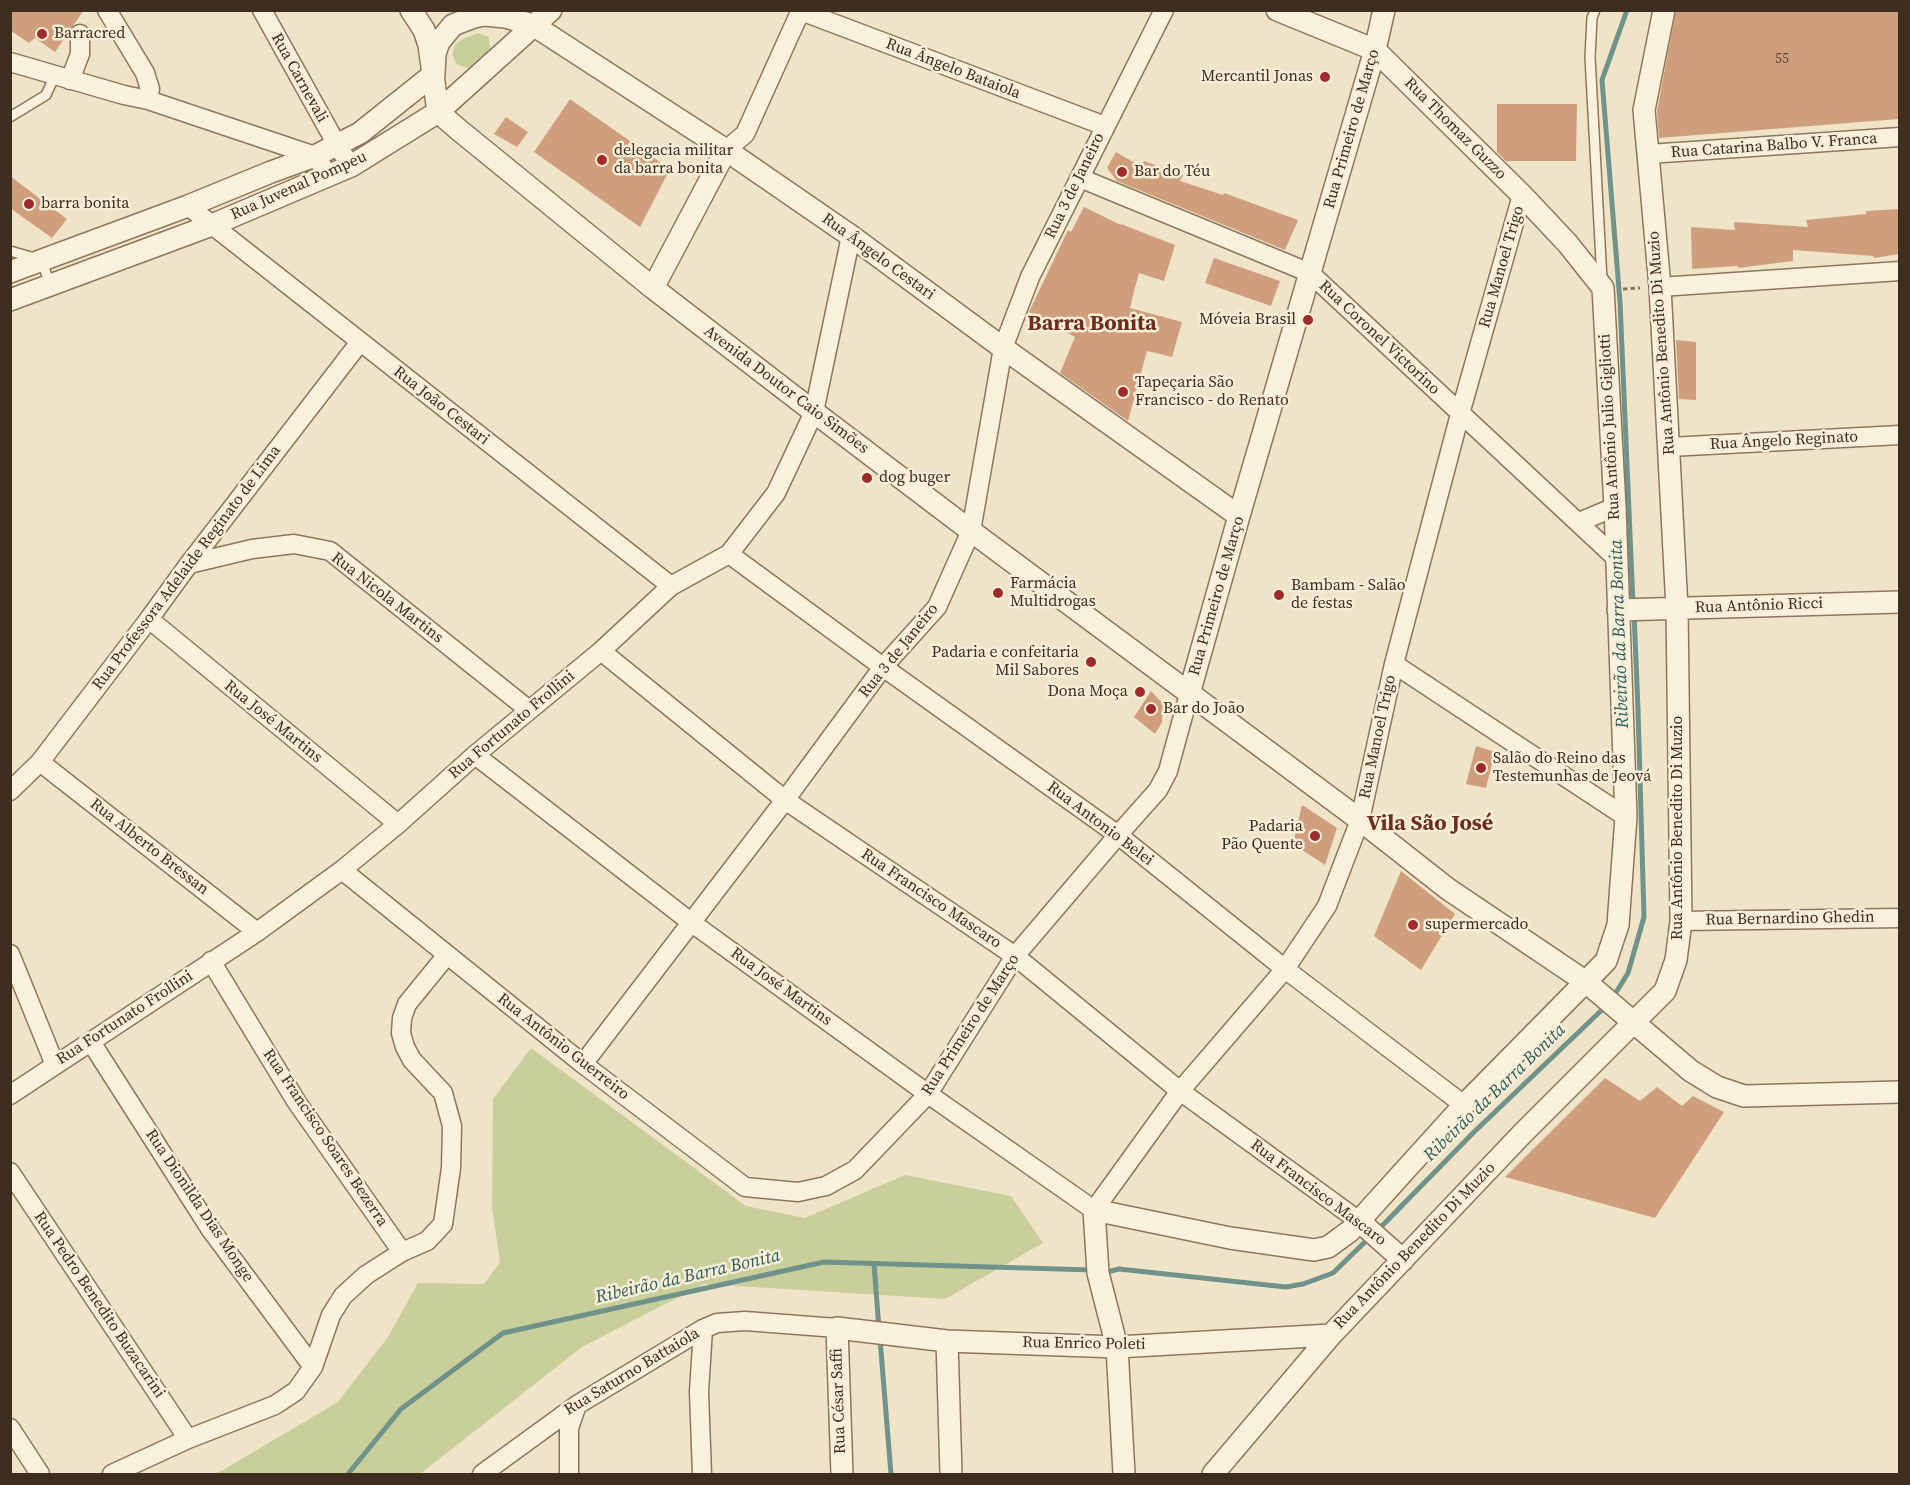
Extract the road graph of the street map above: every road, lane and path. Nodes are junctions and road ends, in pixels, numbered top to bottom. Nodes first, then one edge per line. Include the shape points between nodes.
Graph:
1 (107, 10) edge
2 (262, 10) edge
3 (411, 10) edge
4 (551, 10) edge
5 (1164, 10) edge
6 (1277, 10) edge
7 (1384, 10) edge
8 (1594, 10) edge
9 (1664, 10) edge
10 (801, 11) edge
11 (505, 13) edge
12 (533, 25) junction
13 (80, 34) dead end
14 (1376, 50) junction
15 (435, 64) junction
16 (13, 65) edge
17 (63, 77) junction
18 (471, 81) junction
19 (148, 100) junction
20 (438, 112) junction
21 (10, 117) edge
22 (1105, 126) junction
23 (1899, 137) edge
24 (337, 144) junction
25 (726, 150) junction
26 (1648, 154) junction
27 (315, 156) junction
28 (351, 166) junction
29 (328, 176) junction
30 (1080, 178) junction
31 (1522, 195) junction
32 (188, 206) junction
33 (212, 225) junction
34 (851, 236) junction
35 (10, 250) edge
36 (42, 260) junction
37 (10, 272) edge
38 (1899, 272) edge
39 (1310, 273) junction
40 (50, 286) junction
41 (653, 288) junction
42 (1652, 288) junction
43 (1609, 289) junction
44 (10, 300) edge
45 (360, 342) junction
46 (1003, 348) junction
47 (814, 412) junction
48 (1460, 414) junction
49 (1899, 435) edge
50 (1669, 447) junction
51 (1615, 507) junction
52 (1239, 516) junction
53 (1579, 522) junction
54 (971, 531) junction
55 (729, 554) junction
56 (1616, 558) junction
57 (189, 564) junction
58 (671, 586) junction
59 (1899, 602) edge
60 (1669, 608) junction
61 (1625, 610) junction
62 (149, 619) junction
63 (601, 651) junction
64 (1394, 664) junction
65 (883, 667) junction
66 (1189, 694) junction
67 (529, 710) junction
68 (475, 755) junction
69 (40, 762) junction
70 (10, 791) edge
71 (785, 800) junction
72 (1626, 817) junction
73 (1360, 820) junction
74 (398, 824) junction
75 (1118, 835) junction
76 (342, 870) junction
77 (1899, 918) edge
78 (1682, 921) junction
79 (692, 923) junction
80 (257, 932) junction
81 (10, 954) edge
82 (447, 956) junction
83 (1015, 957) junction
84 (211, 961) junction
85 (1285, 969) junction
86 (1586, 982) junction
87 (1620, 1011) junction
88 (91, 1042) junction
89 (583, 1064) junction
90 (55, 1065) junction
91 (1180, 1091) junction
92 (1899, 1092) edge
93 (928, 1094) junction
94 (10, 1095) edge
95 (1464, 1105) junction
96 (10, 1172) edge
97 (798, 1192) joint
98 (1094, 1210) junction
99 (1364, 1226) junction
100 (402, 1252) junction
101 (1400, 1257) junction
102 (837, 1328) junction
103 (703, 1329) junction
104 (1331, 1335) junction
105 (947, 1341) junction
106 (1117, 1347) junction
107 (313, 1367) junction
108 (577, 1405) junction
109 (12, 1432) edge
110 (188, 1439) junction
111 (40, 1474) edge
112 (112, 1474) edge
113 (482, 1474) edge
114 (569, 1474) edge
115 (702, 1474) edge
116 (842, 1474) edge
117 (951, 1474) edge
118 (1124, 1474) edge
119 (1213, 1474) edge

1 - 19 street via 145,73 150,89
2 - 24 street, Rua Carnevali
3 - 15 street via 424,30
4 - 12 street, Rua Juvenal Pompeu
5 - 22 street, Rua 3 de Janeiro
6 - 14 street, Rua Thomaz Guzzo
7 - 14 street, Rua Primeiro de Março
8 - 43 lane via 1590,57
9 - 26 street, Rua Antônio Benedito Di Muzio via 1644,110
10 - 22 street, Rua Ângelo Bataiola
10 - 25 street via 744,134
11 - 12 street, Rua Ângelo Cestari
11 - 15 street, Rua Juvenal Pompeu via 474,17 453,25 439,42
12 - 18 street, Rua Juvenal Pompeu
12 - 25 street, Rua Ângelo Cestari
13 - 17 street via 80,54
14 - 31 street, Rua Thomaz Guzzo
14 - 39 street, Rua Primeiro de Março
15 - 18 street via 451,76
15 - 20 street
15 - 24 street, Rua Juvenal Pompeu via 360,132
16 - 17 street
17 - 19 street
17 - 21 lane via 46,94
18 - 20 street, Rua Juvenal Pompeu
19 - 27 street
20 - 28 street, Rua Juvenal Pompeu
20 - 41 street, Avenida Doutor Caio Simões
22 - 30 street, Rua 3 de Janeiro
23 - 26 street, Rua Catarina Balbo V. Franca
24 - 27 street, Rua Juvenal Pompeu
24 - 28 street, Rua Carnevali
25 - 34 street, Rua Ângelo Cestari
25 - 41 street
26 - 42 street, Rua Antônio Benedito Di Muzio
27 - 29 street
27 - 32 street, Rua Juvenal Pompeu
28 - 29 street, Rua Juvenal Pompeu
29 - 33 street, Rua Juvenal Pompeu
30 - 39 street, Rua Coronel Victorino
30 - 46 street, Rua 3 de Janeiro via 1030,277
31 - 43 street, Rua Thomaz Guzzo
31 - 48 street, Rua Manoel Trigo
32 - 33 street, Rua João Cestari
32 - 36 street, Rua Juvenal Pompeu
33 - 40 street, Rua Juvenal Pompeu
33 - 45 street, Rua João Cestari
34 - 46 street, Rua Ângelo Cestari
34 - 47 street, Rua Fortunato Frollini
35 - 36 lane
36 - 37 street, Rua Juvenal Pompeu
36 - 40 lane
38 - 42 street
39 - 48 street, Rua Coronel Victorino
39 - 52 street, Rua Primeiro de Março
40 - 44 street, Rua Juvenal Pompeu
41 - 47 street, Avenida Doutor Caio Simões
42 - 43 path
42 - 50 street, Rua Antônio Benedito Di Muzio
43 - 51 street, Rua Antônio Julio Gigliotti
45 - 57 street, Rua Professora Adelaide Reginato de Lima
45 - 58 street, Rua João Cestari
46 - 52 street, Rua Ângelo Cestari
46 - 54 street, Rua 3 de Janeiro
47 - 54 street, Avenida Doutor Caio Simões
47 - 55 street, Rua Fortunato Frollini via 776,493
48 - 53 street, Rua Coronel Victorino
48 - 64 street, Rua Manoel Trigo
49 - 50 street, Rua Ângelo Reginato
50 - 60 street, Rua Antônio Benedito Di Muzio
51 - 53 street
51 - 56 street, Rua Antônio Julio Gigliotti
52 - 66 street, Rua Primeiro de Março
53 - 56 street, Rua Coronel Victorino
54 - 65 street, Rua 3 de Janeiro via 937,608
54 - 66 street, Avenida Doutor Caio Simões
55 - 58 street, Rua Fortunato Frollini
55 - 65 street, Rua Antonio Belei
56 - 61 street, Rua Antônio Julio Gigliotti
57 - 62 street, Rua Professora Adelaide Reginato de Lima
57 - 67 street, Rua Nicola Martins via 294,544 330,551
58 - 63 street, Rua Fortunato Frollini
59 - 60 street, Rua Antônio Ricci
60 - 61 street, Rua Antônio Ricci
60 - 78 street, Rua Antônio Benedito Di Muzio
61 - 72 street, Rua Antônio Julio Gigliotti
62 - 69 street, Rua Professora Adelaide Reginato de Lima
62 - 74 street, Rua José Martins
63 - 67 street, Rua Fortunato Frollini
63 - 71 street, Rua Francisco Mascaro
64 - 72 street
64 - 73 street, Rua Manoel Trigo
65 - 71 street, Rua 3 de Janeiro
65 - 75 street, Rua Antonio Belei
66 - 73 street, Avenida Doutor Caio Simões
66 - 75 street, Rua Primeiro de Março via 1168,771 1158,790
67 - 68 street, Rua Fortunato Frollini
68 - 74 street, Rua Fortunato Frollini
68 - 79 street, Rua José Martins
69 - 70 street, Rua Professora Adelaide Reginato de Lima
69 - 80 street, Rua Alberto Bressan
71 - 79 street, Rua 3 de Janeiro
71 - 83 street, Rua Francisco Mascaro
72 - 86 street, Rua Antônio Julio Gigliotti via 1618,925 1606,961
73 - 85 street, Rua Manoel Trigo via 1327,906
73 - 86 street, Avenida Doutor Caio Simões via 1448,889
74 - 76 street, Rua Fortunato Frollini
75 - 83 street, Rua Primeiro de Março
75 - 85 street, Rua Antonio Belei
76 - 80 street, Rua Fortunato Frollini
76 - 82 street, Rua Antônio Guerreiro
77 - 78 street, Rua Bernardino Ghedin
78 - 87 street, Rua Antônio Benedito Di Muzio via 1676,960 1665,991
79 - 89 street, Rua 3 de Janeiro
79 - 93 street, Rua José Martins
80 - 84 street, Rua Fortunato Frollini
81 - 90 street
82 - 89 street, Rua Antônio Guerreiro
82 - 100 street via 407,1004 401,1033 412,1060 443,1093 452,1126 443,1224 427,1241
83 - 91 street, Rua Francisco Mascaro
83 - 93 street, Rua Primeiro de Março
84 - 88 street, Rua Fortunato Frollini
84 - 100 street, Rua Francisco Soares Bezerra via 296,1101
85 - 91 street, Rua Manoel Trigo
85 - 95 street, Rua Antonio Belei
86 - 87 street, Avenida Doutor Caio Simões
86 - 95 street, Rua Antônio Julio Gigliotti
87 - 92 street, Avenida Doutor Caio Simões via 1691,1071 1744,1096
87 - 101 street, Rua Antônio Benedito Di Muzio via 1522,1134
88 - 90 street, Rua Fortunato Frollini
88 - 107 street, Rua Dionilda Dias Monge via 211,1230
89 - 97 street, Rua Antônio Guerreiro via 744,1187
90 - 94 street, Rua Fortunato Frollini
91 - 98 street, Rua Manoel Trigo
91 - 99 street, Rua Francisco Mascaro
93 - 97 street, Rua Primeiro de Março via 855,1170 826,1186
93 - 98 street, Rua José Martins
95 - 99 street, Rua Antônio Julio Gigliotti
96 - 110 street, Rua Pedro Benedito Buzacarini
98 - 99 street, Rua Antônio Julio Gigliotti via 1230,1238 1314,1250 1329,1247
98 - 106 street via 1098,1273
99 - 101 street, Rua Francisco Mascaro
100 - 107 street via 366,1275 343,1296 331,1315
101 - 104 street, Rua Antônio Benedito Di Muzio
102 - 103 street, Rua Saturno Battaiola via 745,1321 717,1323
102 - 105 street, Rua Enrico Poleti
102 - 116 street, Rua César Saffi
103 - 108 street, Rua Saturno Battaiola
103 - 115 street via 699,1392
104 - 106 street, Rua Enrico Poleti
104 - 119 street, Rua Antônio Benedito Di Muzio
105 - 106 street, Rua Enrico Poleti
105 - 117 street
106 - 118 street
107 - 110 street via 296,1391 275,1405
108 - 113 street, Rua Saturno Battaiola
108 - 114 street via 569,1428
109 - 111 street
110 - 112 street

